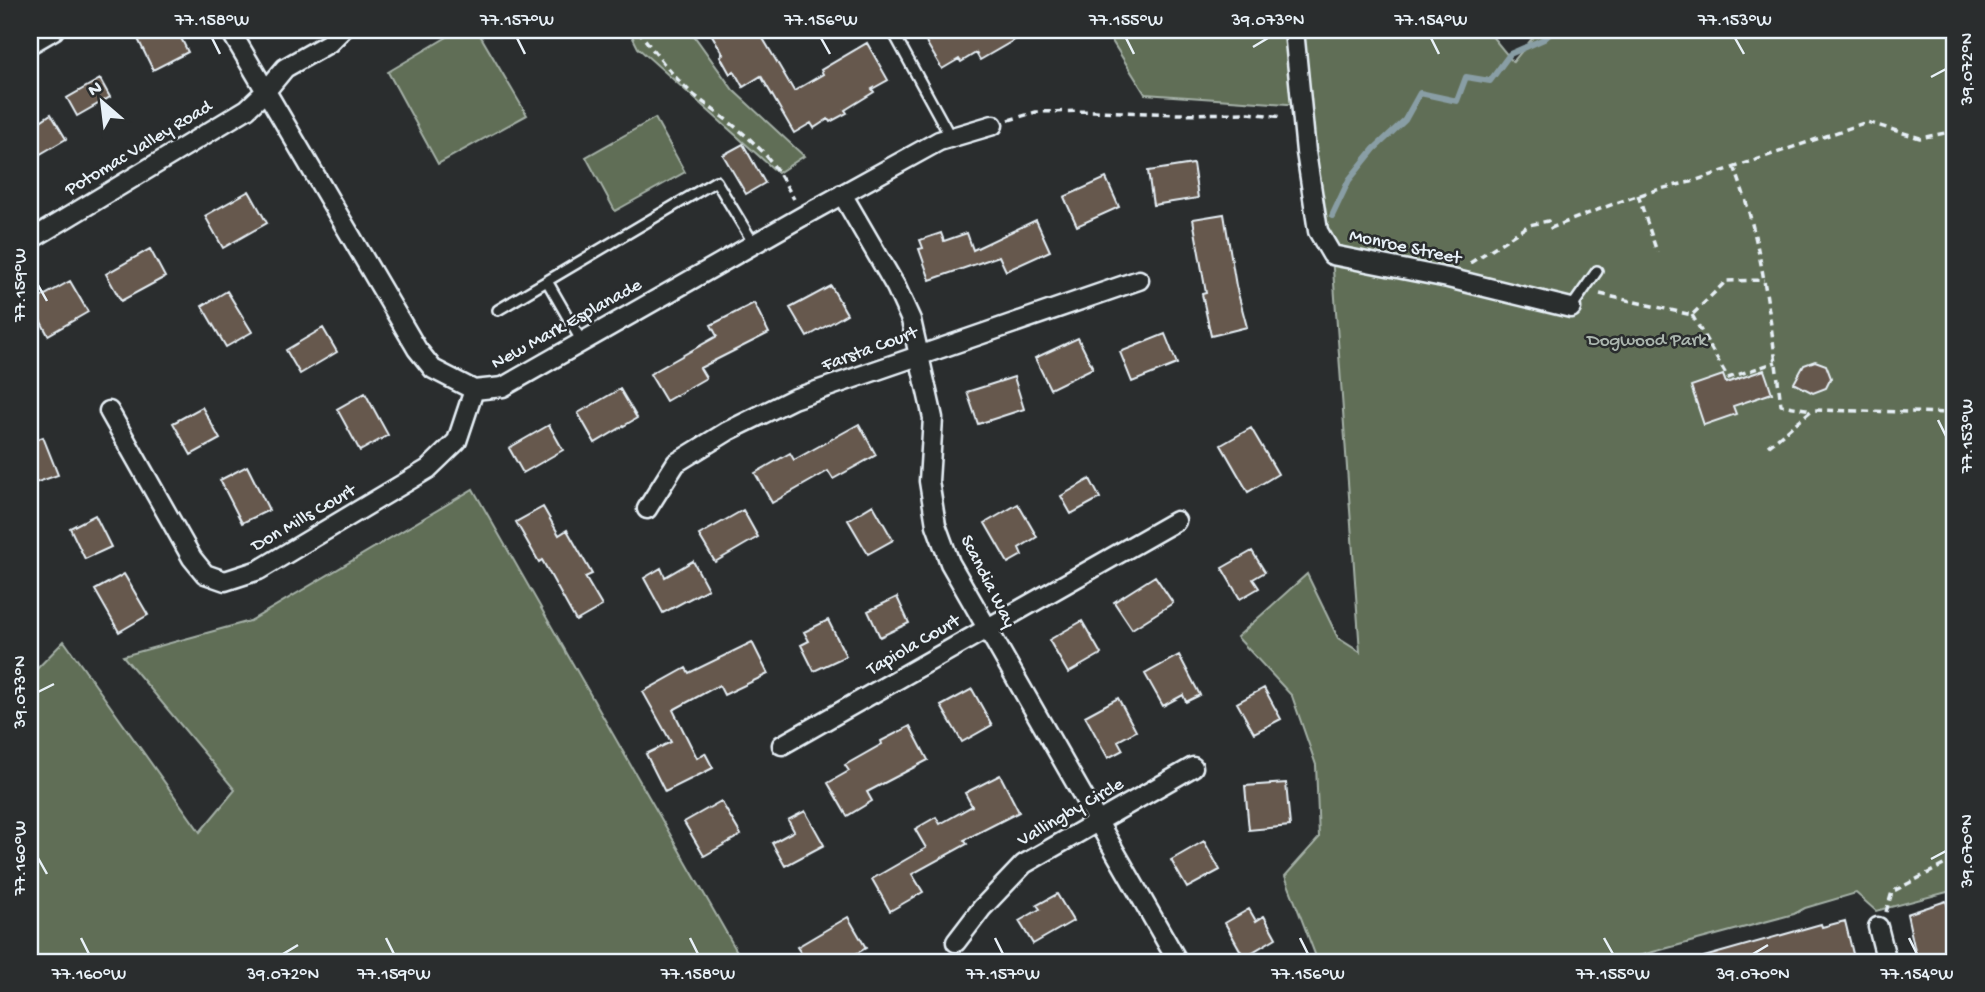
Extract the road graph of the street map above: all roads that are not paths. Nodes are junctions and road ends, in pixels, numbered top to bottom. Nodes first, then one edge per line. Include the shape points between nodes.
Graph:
1 (54, 30) edge
2 (230, 30) edge
3 (342, 30) edge
4 (892, 30) edge
5 (1294, 30) edge
6 (30, 44) edge
7 (266, 91) junction
8 (993, 125) road end
9 (951, 138) junction
10 (842, 194) junction
11 (30, 240) edge
12 (754, 244) junction
13 (1597, 271) dead end
14 (1139, 280) dead end
15 (547, 281) junction
16 (1571, 308) joint
17 (498, 310) dead end
18 (582, 342) junction
19 (920, 354) junction
20 (474, 390) junction
21 (109, 411) dead end
22 (646, 509) dead end
23 (1176, 521) dead end
24 (987, 629) junction
25 (782, 746) dead end
26 (1193, 767) dead end
27 (1096, 821) junction
28 (1878, 927) road end
29 (956, 942) dead end
30 (1178, 962) edge
31 (1887, 962) edge

1 - 6 street
2 - 7 street, New Mark Esplanade
3 - 7 street, Potomac Valley Road via 329,43 285,68
4 - 9 lane
5 - 16 street, Monroe Street via 1318,231 1332,255
7 - 11 street, Potomac Valley Road via 247,109
7 - 20 street, New Mark Esplanade via 417,349 433,369
8 - 9 street, New Mark Esplanade
9 - 10 street, New Mark Esplanade
10 - 12 street, New Mark Esplanade
10 - 19 street, Scandia Way via 896,286
12 - 15 lane via 716,181
12 - 18 street, New Mark Esplanade
13 - 16 lane
14 - 19 street, Farsta Court
15 - 17 lane
15 - 18 lane
18 - 20 street, New Mark Esplanade via 503,387
19 - 22 street, Farsta Court via 793,400 728,431 676,463
19 - 24 street, Scandia Way via 933,418 929,481 936,525 950,564
20 - 21 street, Don Mills Court via 457,441 428,470 258,570 225,581 205,574 192,558
23 - 24 street, Tapiola Court
24 - 25 street, Tapiola Court
24 - 27 street, Scandia Way
26 - 27 street, Vallingby Circle
27 - 29 street, Vallingby Circle via 1024,864
27 - 30 street, Scandia Way
28 - 31 street

